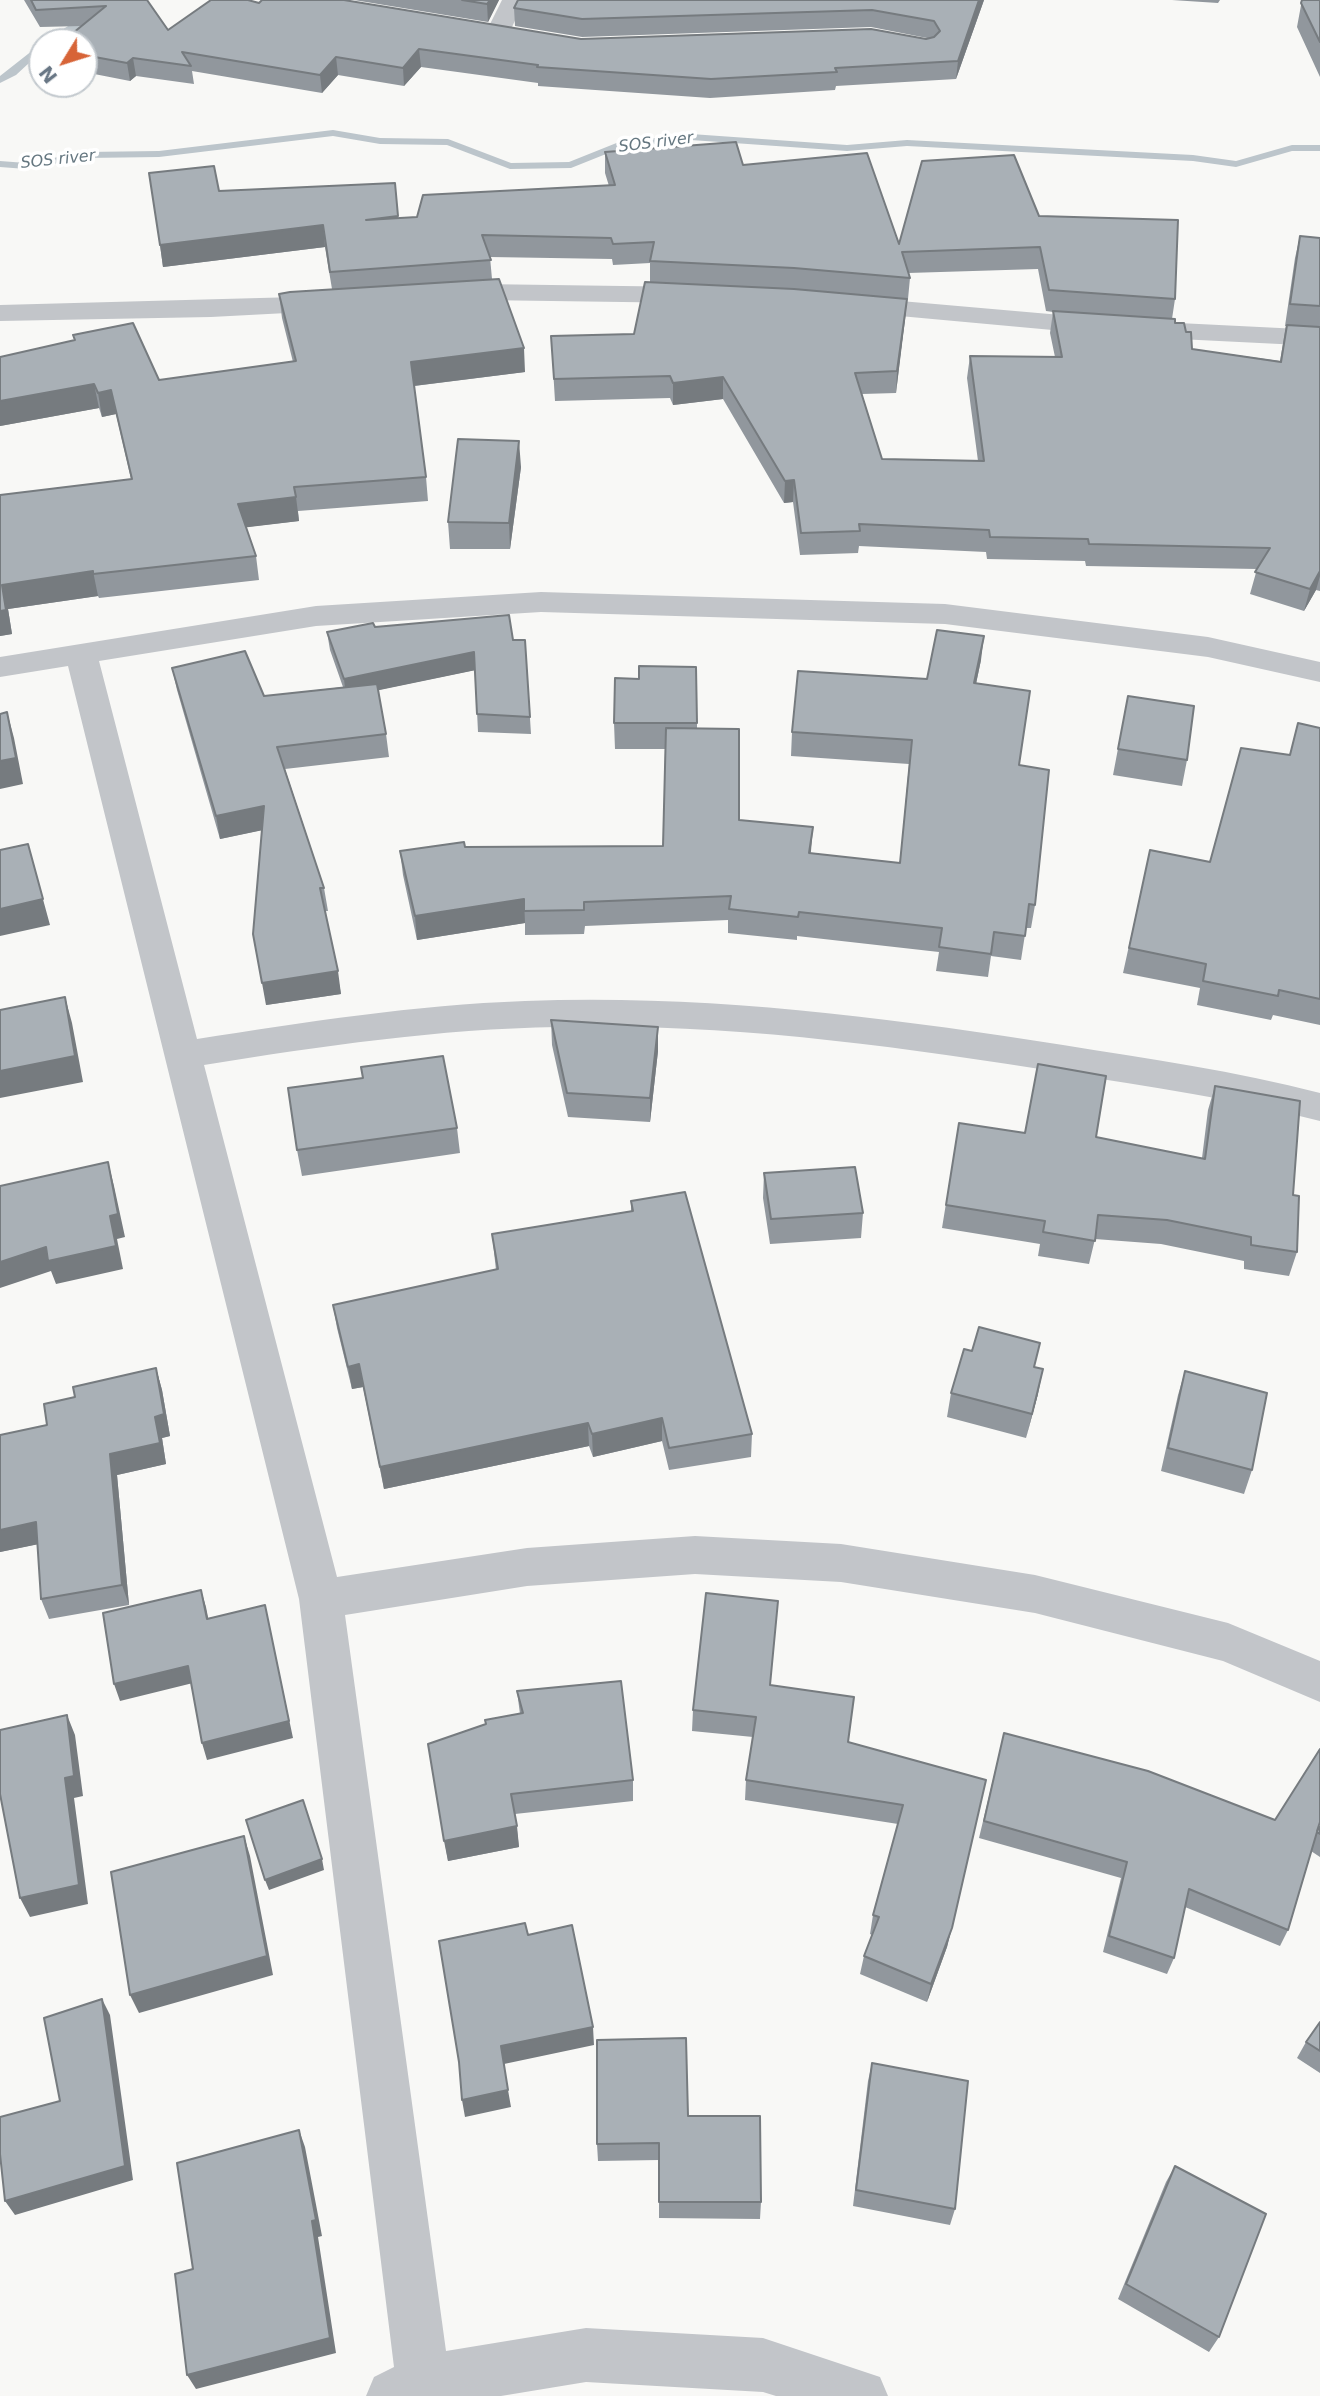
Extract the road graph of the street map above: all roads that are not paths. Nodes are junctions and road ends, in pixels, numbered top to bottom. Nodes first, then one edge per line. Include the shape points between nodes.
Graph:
1 (513, 0) edge
2 (470, 30) edge
3 (497, 34) junction
4 (521, 38) edge
5 (428, 296) edge
6 (714, 296) edge
7 (363, 302) edge
8 (832, 303) edge
9 (0, 313) edge
10 (1320, 338) edge
11 (81, 653) junction
12 (0, 667) edge
13 (1320, 672) edge
14 (181, 1055) junction
15 (1320, 1107) edge
16 (321, 1599) junction
17 (1320, 1682) edge
18 (408, 2389) edge
19 (861, 2396) edge

1 - 3 street
2 - 3 street
3 - 4 street
5 - 6 street via 480,292
7 - 9 street
8 - 10 street via 1118,328
11 - 12 street
11 - 13 street via 316,616 541,602 944,614 1208,647
11 - 14 street
14 - 15 street via 398,1023 649,1014 782,1021 939,1040 1267,1093
14 - 16 street
16 - 17 street via 527,1567 630,1559 695,1555 841,1563 1048,1597 1228,1643
16 - 18 street
18 - 19 street via 586,2355 762,2365

